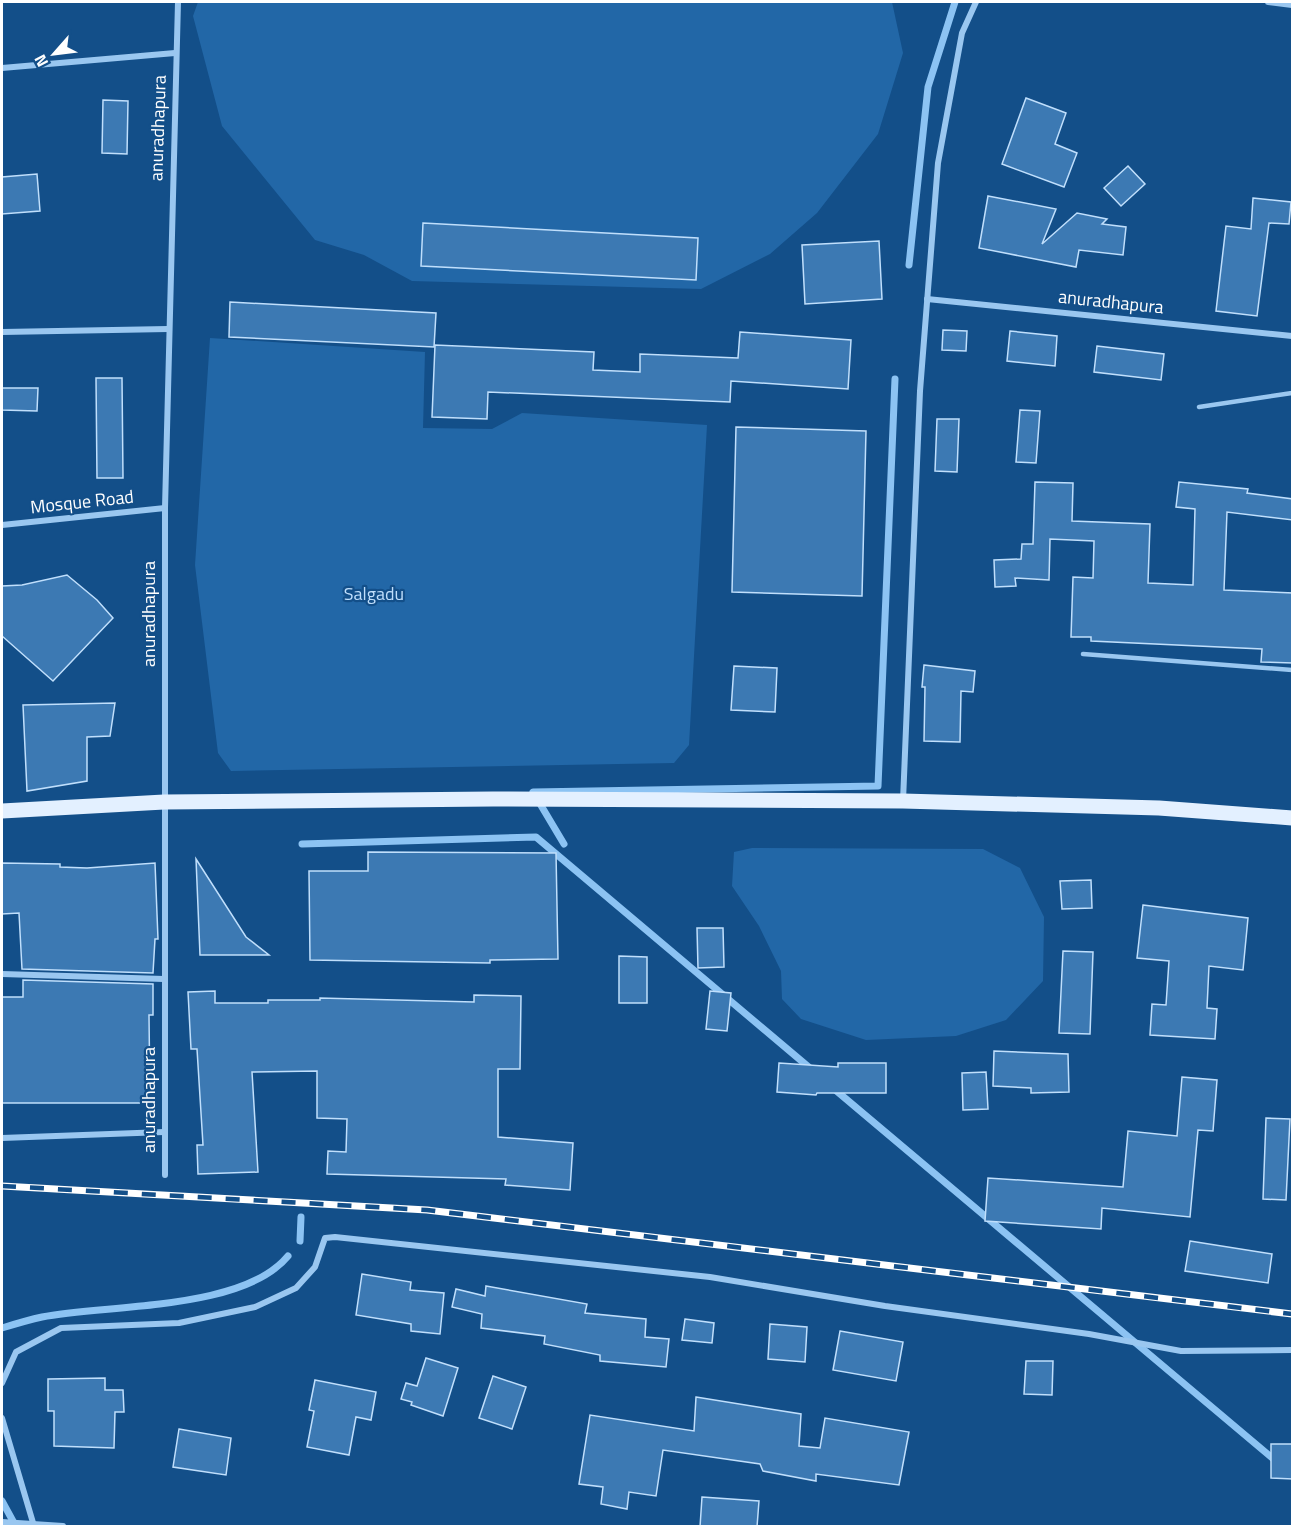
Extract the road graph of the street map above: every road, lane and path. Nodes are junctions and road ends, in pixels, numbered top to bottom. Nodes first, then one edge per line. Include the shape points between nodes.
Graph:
1 (178, 2) edge
2 (976, 2) edge
3 (1268, 2) edge
4 (1293, 5) edge
5 (175, 53) junction
6 (2, 68) edge
7 (927, 298) junction
8 (168, 329) junction
9 (2, 332) edge
10 (1293, 336) edge
11 (1293, 393) edge
12 (1199, 407) dead end
13 (165, 508) junction
14 (2, 525) edge
15 (1083, 654) dead end
16 (1293, 670) edge
17 (903, 801) junction
18 (164, 802) junction
19 (2, 811) edge
20 (1293, 818) edge
21 (2, 974) edge
22 (164, 979) junction
23 (164, 1132) junction
24 (2, 1138) edge
25 (165, 1175) dead end
26 (1293, 1350) edge
27 (2, 1383) edge
28 (2, 1418) edge
29 (2, 1522) edge
30 (33, 1525) edge
31 (63, 1527) edge

1 - 5 street, anuradhapura
2 - 7 street via 962,33 938,162
3 - 4 street
5 - 6 street, anuradhapura
5 - 8 street, anuradhapura
7 - 10 street, anuradhapura
7 - 17 street
8 - 9 street
8 - 13 street, anuradhapura
11 - 12 lane
13 - 14 street, Mosque Road
13 - 18 street, anuradhapura
15 - 16 lane
17 - 18 main road
17 - 20 main road via 1159,808
18 - 19 main road
18 - 22 street, anuradhapura
21 - 22 street
22 - 23 street, anuradhapura
23 - 24 street
23 - 25 street, anuradhapura
26 - 27 street via 1181,1351 710,1277 325,1238 315,1267 296,1288 255,1307 179,1323 61,1328 16,1352
28 - 30 street
29 - 30 street
30 - 31 street

